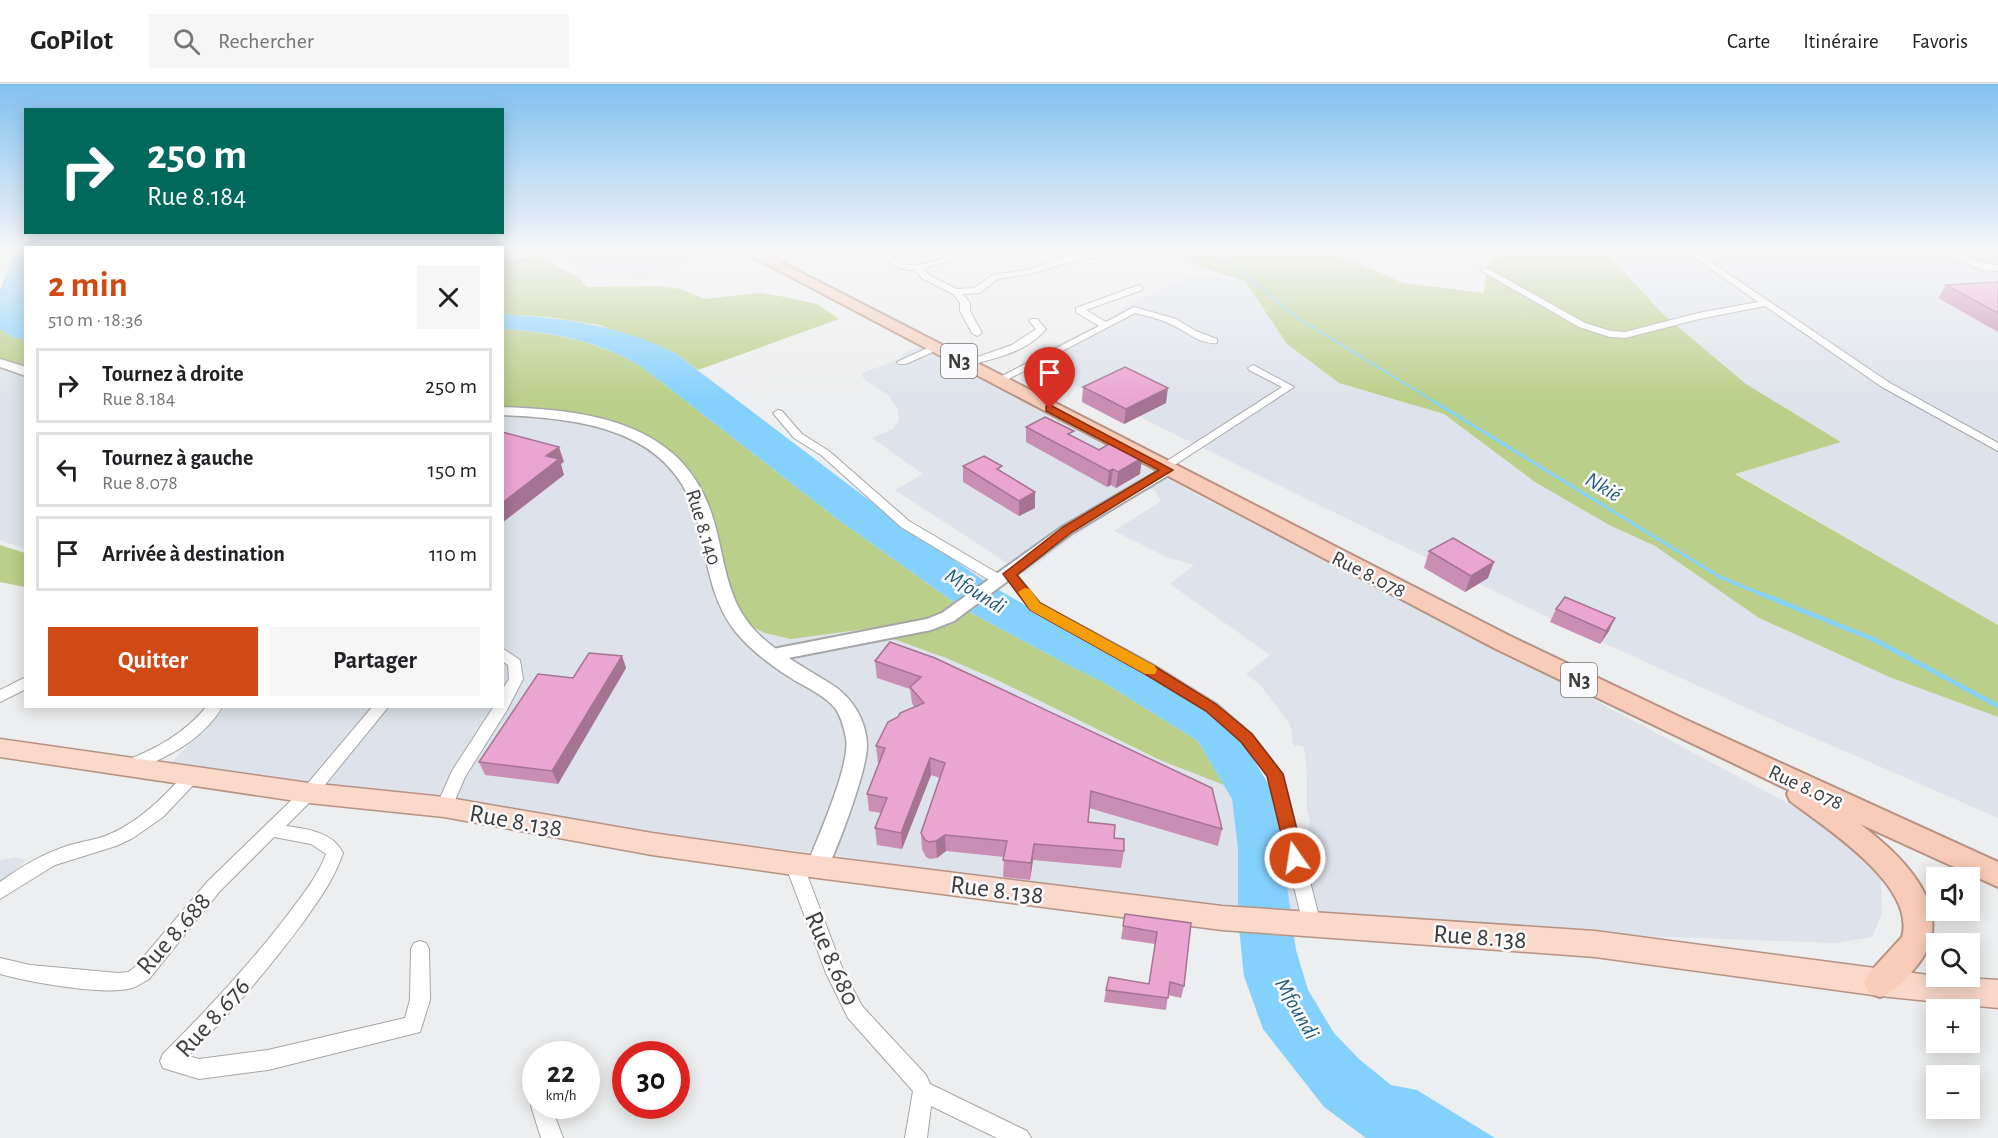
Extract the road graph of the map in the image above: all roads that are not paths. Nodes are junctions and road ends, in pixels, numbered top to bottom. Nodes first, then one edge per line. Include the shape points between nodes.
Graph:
1 (845, 301) edge
2 (964, 301) edge
3 (1103, 301) edge
4 (1540, 301) edge
5 (1765, 301) edge
6 (1768, 303) junction
7 (1034, 321) dead end
8 (1105, 326) junction
9 (977, 333) dead end
10 (1214, 341) dead end
11 (934, 348) junction
12 (902, 362) dead end
13 (0, 363) edge
14 (965, 363) junction
15 (1253, 368) dead end
16 (24, 371) edge
17 (997, 381) junction
18 (504, 411) edge
19 (778, 413) dead end
20 (1998, 448) edge
21 (1165, 469) junction
22 (1000, 580) junction
23 (504, 655) edge
24 (773, 655) junction
25 (24, 683) edge
26 (0, 697) edge
27 (504, 702) edge
28 (214, 708) edge
29 (380, 708) edge
30 (501, 708) edge
31 (0, 748) edge
32 (1762, 766) junction
33 (126, 767) junction
34 (190, 777) junction
35 (309, 793) junction
36 (444, 807) junction
37 (271, 830) junction
38 (806, 865) junction
39 (1998, 875) edge
40 (0, 892) edge
41 (1307, 924) junction
42 (420, 949) dead end
43 (0, 966) edge
44 (1880, 983) junction
45 (1919, 987) junction
46 (1998, 994) edge
47 (1998, 1008) edge
48 (923, 1091) junction
49 (545, 1119) edge
50 (552, 1138) edge
51 (916, 1138) edge
52 (1020, 1138) edge

1 - 11 highway, Rue 8.078 / N3
2 - 9 street via 964,311
3 - 8 street via 1079,310
4 - 6 street via 1582,325 1625,335
5 - 6 street
6 - 20 street via 1886,385
7 - 14 street via 1041,329 1033,337
8 - 10 street via 1134,310 1173,321
8 - 17 street
11 - 12 street
11 - 14 highway, Rue 8.078 / N3
13 - 16 main road
14 - 17 highway, Rue 8.078 / N3
15 - 21 street via 1289,387
17 - 21 highway, Rue 8.078 / N3
18 - 24 main road, Rue 8.140 via 555,414 596,422 650,440 671,458 693,484 735,618 752,639
19 - 22 street via 798,436 825,453 905,524
21 - 22 street via 1067,530
21 - 32 highway, Rue 8.078 / N3 via 1512,647
22 - 24 street via 962,608 931,624
22 - 41 street via 1035,606 1201,701 1247,738 1275,774
23 - 27 street via 515,663 516,679
24 - 38 main road, Rue 8.140 via 845,706 858,745 845,793
25 - 26 street
28 - 33 street via 171,749
29 - 35 street, Rue 8.688
30 - 36 street via 458,775
31 - 33 main road, Rue 8.138
32 - 39 highway, Rue 8.078 / N3
32 - 44 highway via 1890,865 1918,911 1919,934 1906,956
33 - 34 main road, Rue 8.138
34 - 35 main road, Rue 8.138
34 - 40 street via 176,795 139,826 94,848 42,864
35 - 36 main road, Rue 8.138
35 - 37 street, Rue 8.688
36 - 38 main road, Rue 8.138 via 652,844
37 - 42 street, Rue 8.676 via 332,847 332,862 278,943 229,1002 170,1061 199,1069 268,1060 413,1025 420,1000
37 - 43 street, Rue 8.688 via 214,886 142,973 130,980 73,980
38 - 41 main road, Rue 8.138 via 1222,918
38 - 48 street, Rue 8.680 via 835,973 855,1012 920,1082
41 - 44 main road, Rue 8.138 via 1595,944
44 - 45 main road, Rue 8.138
45 - 46 main road, Rue 8.138
45 - 47 main road
48 - 51 street
48 - 52 street
49 - 50 street

